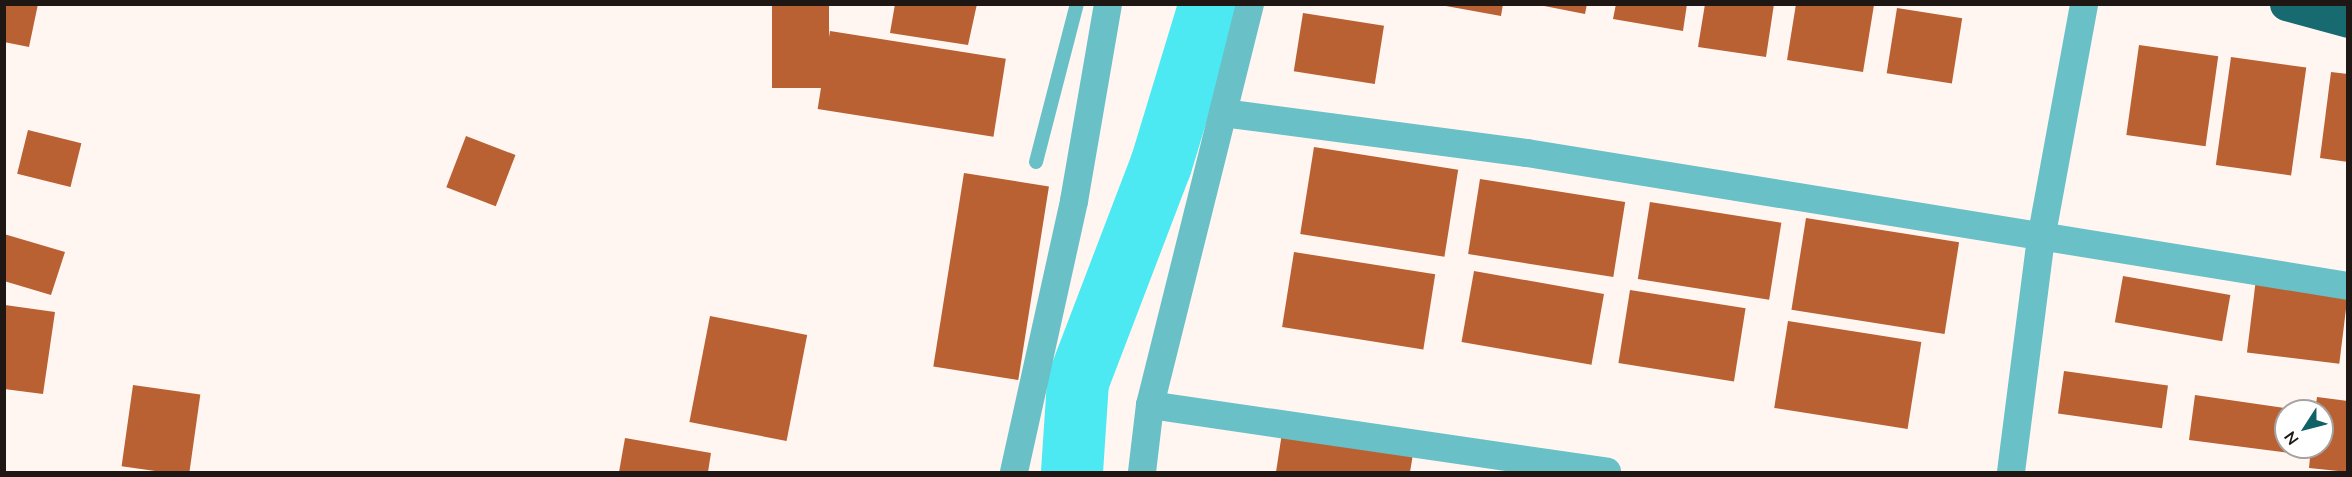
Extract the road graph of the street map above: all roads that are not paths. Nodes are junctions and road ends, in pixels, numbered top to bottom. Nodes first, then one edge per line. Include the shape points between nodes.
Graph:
1 (1077, 4) edge
2 (1108, 4) edge
3 (1250, 4) edge
4 (2084, 4) edge
5 (2286, 4) edge
6 (2348, 21) edge
7 (1223, 113) junction
8 (1036, 162) dead end
9 (2041, 238) junction
10 (2348, 286) edge
11 (1150, 405) junction
12 (1489, 464) edge
13 (1014, 472) edge
14 (1143, 472) edge
15 (1607, 472) edge
16 (2011, 472) edge

1 - 8 lane
2 - 13 street via 1074,201 1026,403
3 - 7 street
4 - 9 street
5 - 6 highway
7 - 9 street via 1527,153
7 - 11 street
9 - 10 street
9 - 16 street
11 - 12 street
11 - 14 street
12 - 15 street

